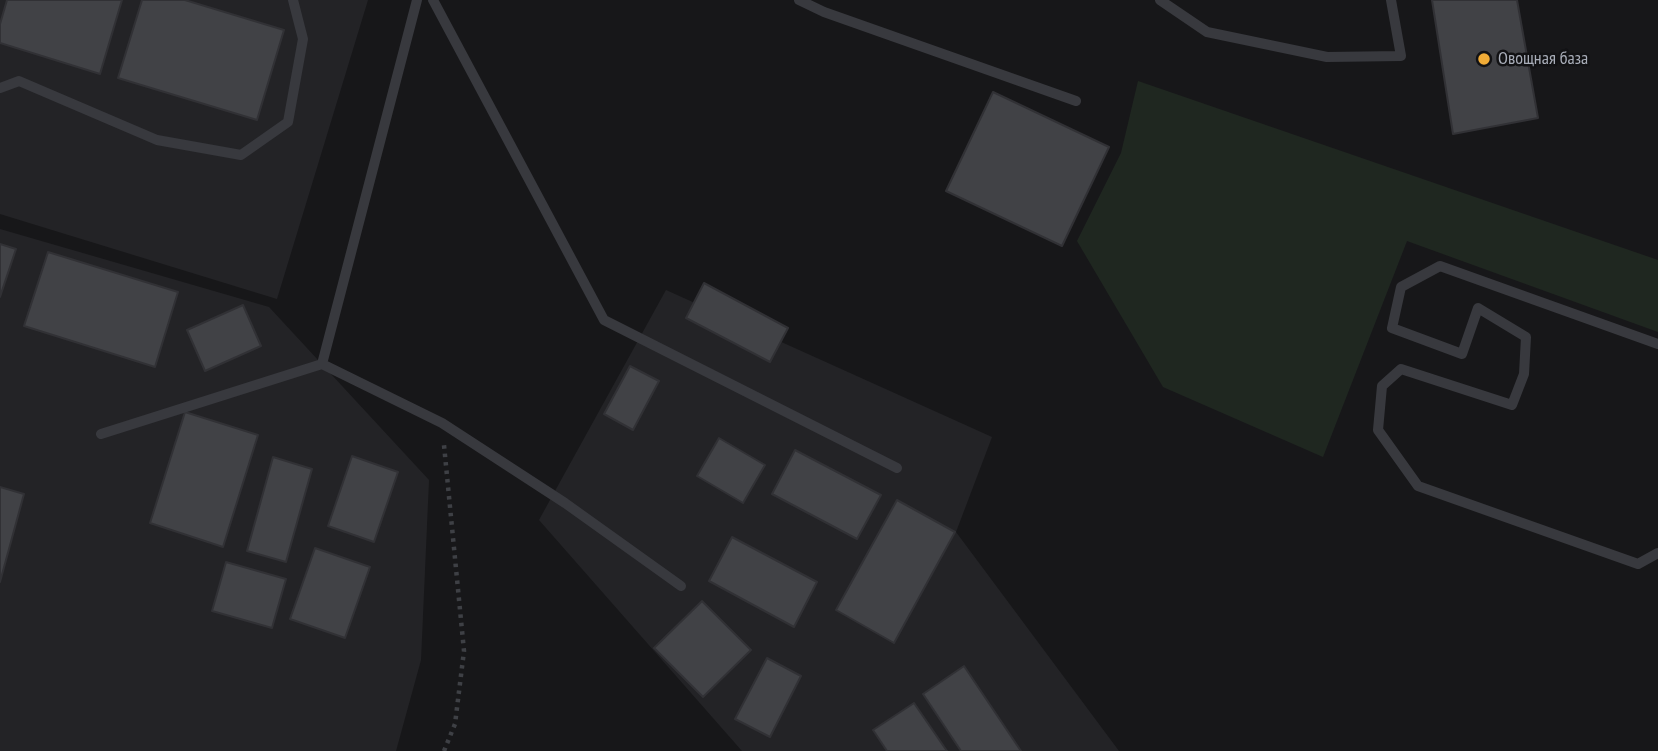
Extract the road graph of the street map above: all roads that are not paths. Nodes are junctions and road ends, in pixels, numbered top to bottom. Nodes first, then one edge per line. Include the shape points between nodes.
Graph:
1 (292, 0) edge
2 (417, 0) edge
3 (433, 0) edge
4 (799, 0) edge
5 (1160, 0) edge
6 (1391, 0) edge
7 (0, 88) edge
8 (1076, 101) dead end
9 (1658, 344) edge
10 (322, 364) junction
11 (102, 434) dead end
12 (897, 468) dead end
13 (1658, 553) edge
14 (681, 586) dead end

1 - 7 lane via 303,39 288,122 241,155 157,140 19,81
2 - 10 lane
3 - 12 lane via 604,320
4 - 8 lane
5 - 6 lane via 1207,32 1327,57 1401,56
9 - 13 lane via 1440,265 1401,287 1392,328 1462,355 1478,308 1526,337 1520,384 1512,404 1401,369 1382,386 1378,430 1418,486 1638,564
10 - 11 lane
10 - 14 lane via 442,424 565,503

